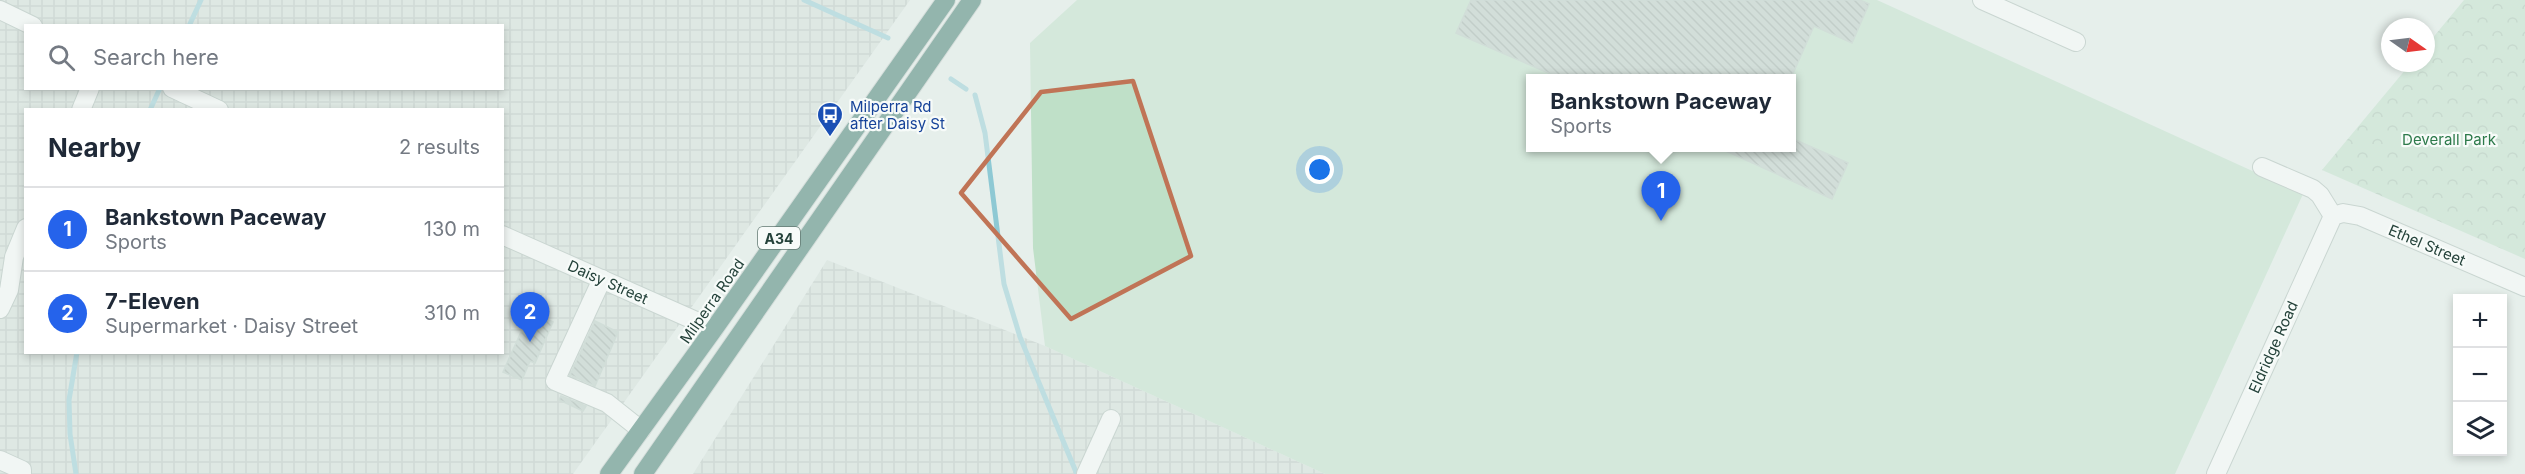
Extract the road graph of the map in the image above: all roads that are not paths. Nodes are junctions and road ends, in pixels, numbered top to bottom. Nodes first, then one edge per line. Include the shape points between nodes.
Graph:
1 (946, 0) edge
2 (972, 0) edge
3 (1982, 0) edge
4 (0, 10) edge
5 (29, 24) edge
6 (2076, 42) dead end
7 (89, 90) edge
8 (176, 90) edge
9 (82, 108) edge
10 (215, 108) edge
11 (2262, 167) dead end
12 (2332, 218) junction
13 (24, 233) edge
14 (504, 236) edge
15 (602, 279) junction
16 (2525, 287) edge
17 (0, 309) edge
18 (714, 329) junction
19 (1111, 419) dead end
20 (641, 430) junction
21 (0, 460) edge
22 (22, 474) edge
23 (609, 474) edge
24 (643, 474) edge
25 (1086, 474) edge
26 (2216, 474) edge

1 - 18 highway, Milperra Road / A34
2 - 24 highway, A34
3 - 6 street
4 - 5 street
7 - 9 street
8 - 10 street
11 - 12 street via 2313,189
12 - 16 street, Ethel Street via 2343,213 2360,216
12 - 26 street, Eldridge Road
13 - 17 street
14 - 15 street, Daisy Street
15 - 18 street, Daisy Street
15 - 20 street via 555,381 607,403
18 - 20 highway, Milperra Road / A34
19 - 25 street
20 - 23 highway, Milperra Road / A34
21 - 22 street via 22,470

